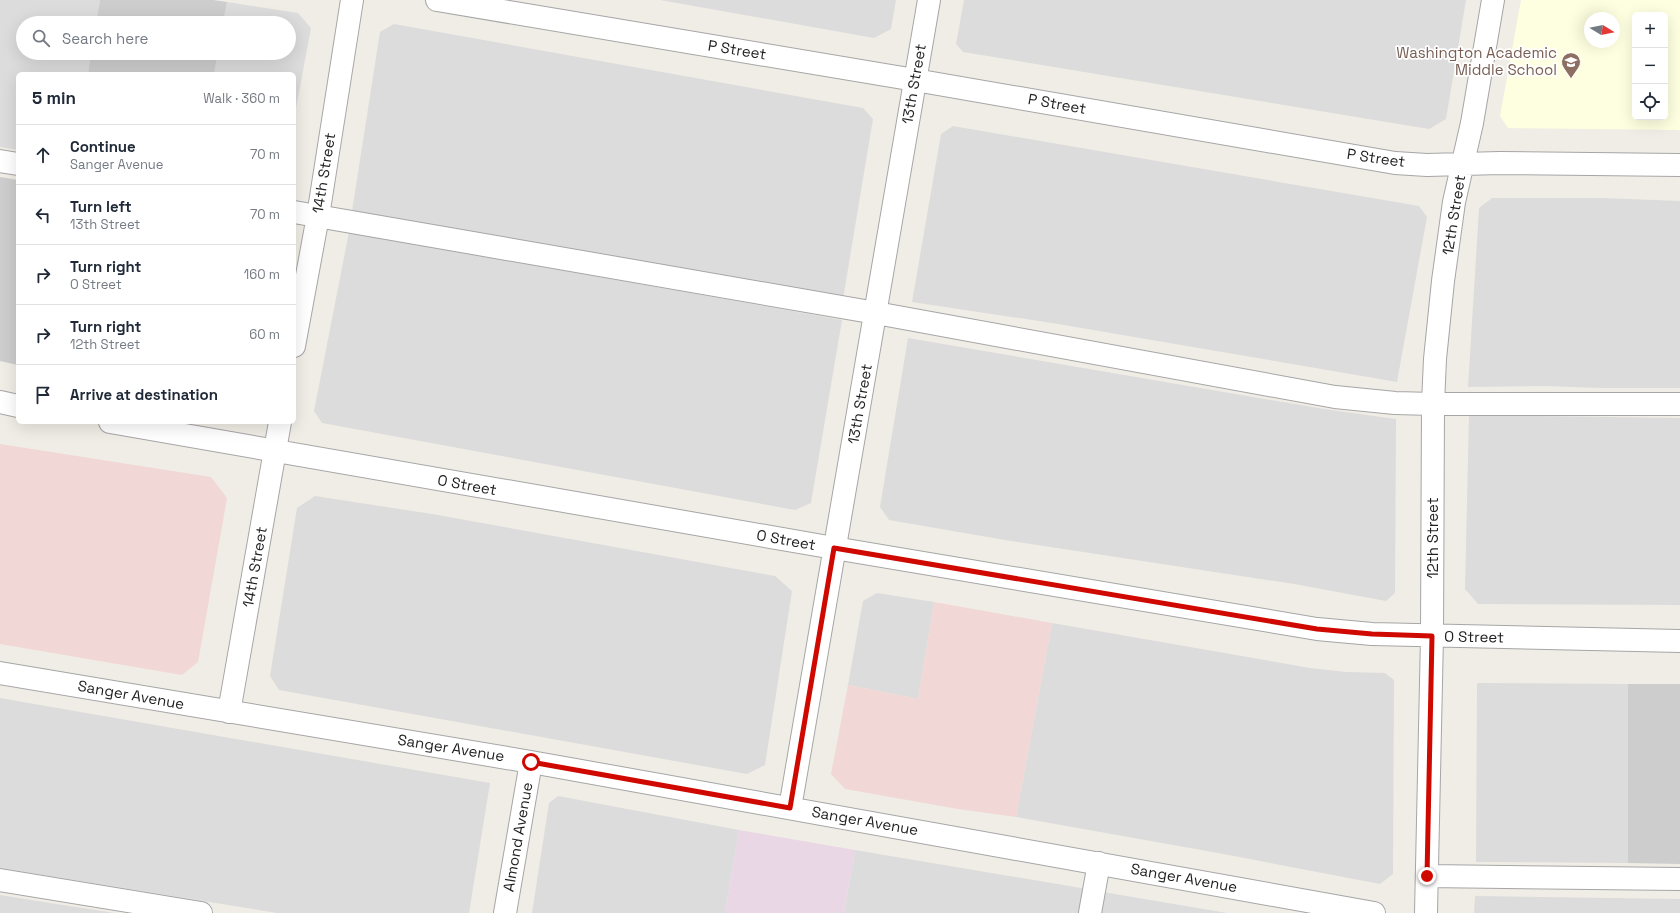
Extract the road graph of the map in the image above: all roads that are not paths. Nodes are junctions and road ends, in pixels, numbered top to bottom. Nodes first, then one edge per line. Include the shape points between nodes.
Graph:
1 (352, 0) edge
2 (437, 0) edge
3 (929, 0) edge
4 (1493, 0) edge
5 (915, 80) junction
6 (0, 161) edge
7 (16, 164) edge
8 (1462, 164) junction
9 (1680, 166) edge
10 (296, 212) edge
11 (318, 216) junction
12 (876, 312) junction
13 (296, 335) edge
14 (0, 402) edge
15 (1434, 404) junction
16 (1680, 404) edge
17 (16, 406) edge
18 (121, 424) edge
19 (280, 424) edge
20 (275, 452) junction
21 (834, 548) junction
22 (1432, 636) junction
23 (1680, 641) edge
24 (0, 673) edge
25 (229, 712) junction
26 (531, 762) junction
27 (790, 808) junction
28 (1099, 863) junction
29 (1427, 876) junction
30 (1680, 879) edge
31 (0, 880) edge
32 (201, 913) edge
33 (505, 913) edge
34 (1090, 913) edge
35 (1374, 913) edge
36 (1426, 913) edge

1 - 11 street, 14th Street
2 - 5 street, P Street
3 - 5 street, 13th Street
4 - 8 street, 12th Street via 1472,123
5 - 8 street, P Street via 1395,163
5 - 12 street, 13th Street
6 - 7 street
8 - 9 street, P Street
8 - 15 street, 12th Street via 1443,281 1435,360
10 - 11 street
11 - 12 street
11 - 13 street, 14th Street
12 - 15 street via 1335,397
12 - 21 street, 13th Street
14 - 17 street
15 - 16 street
15 - 22 street, 12th Street
18 - 20 street, O Street
19 - 20 street, 14th Street
20 - 21 street, O Street
20 - 25 street, 14th Street
21 - 22 street, O Street via 1317,629
21 - 27 street, 13th Street
22 - 23 street, O Street
22 - 29 street, 12th Street
24 - 25 street, Sanger Avenue
25 - 26 street, Sanger Avenue
26 - 27 street, Sanger Avenue
26 - 33 street, Almond Avenue
27 - 28 street, Sanger Avenue
28 - 34 street
28 - 35 street, Sanger Avenue
29 - 30 street
29 - 36 street, 12th Street
31 - 32 street

